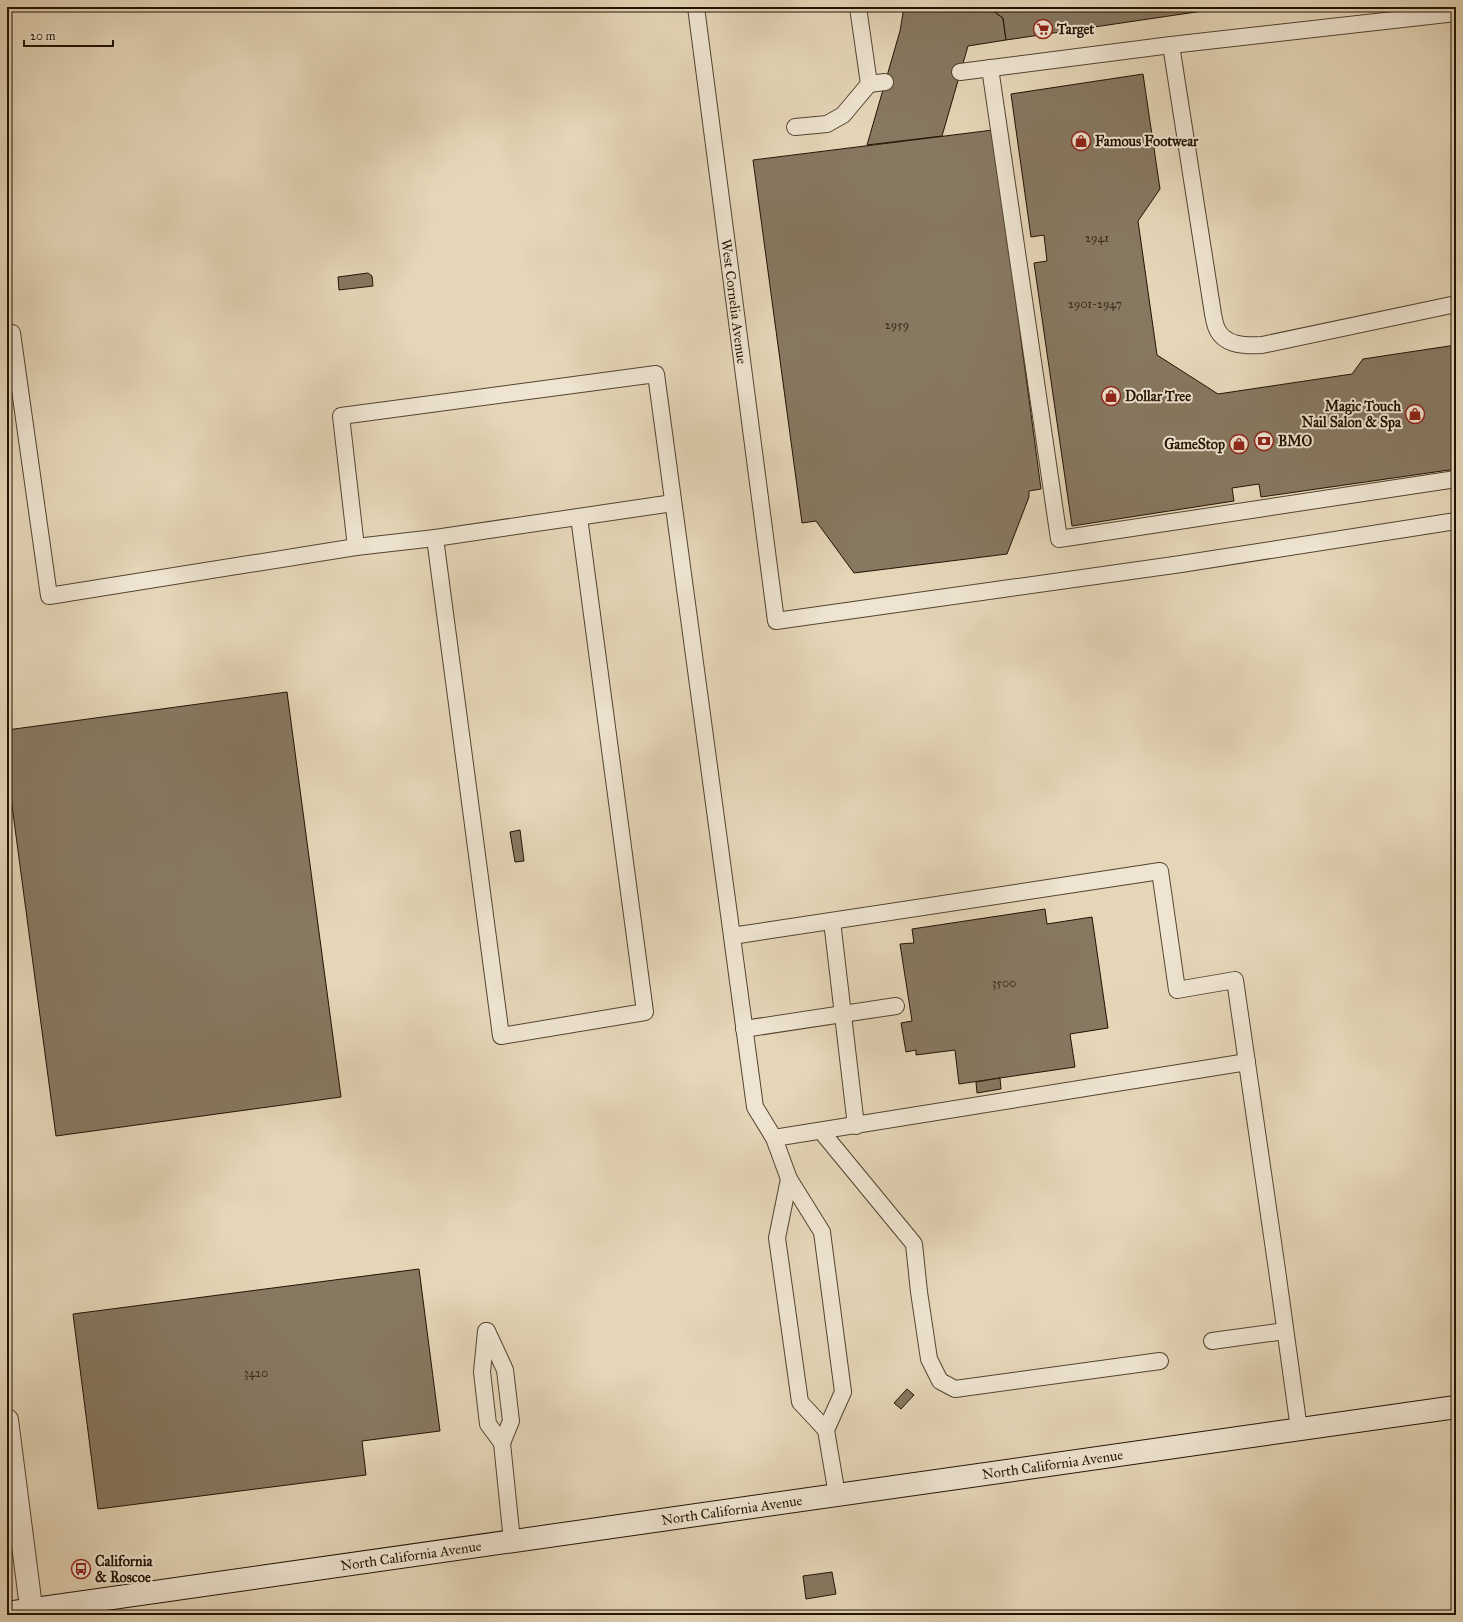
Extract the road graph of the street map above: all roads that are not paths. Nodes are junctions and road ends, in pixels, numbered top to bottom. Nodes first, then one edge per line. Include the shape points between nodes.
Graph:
1 (696, 7) edge
2 (858, 7) edge
3 (1456, 13) edge
4 (1171, 45) junction
5 (990, 68) junction
6 (960, 72) dead end
7 (885, 82) dead end
8 (869, 84) junction
9 (795, 127) dead end
10 (1456, 304) edge
11 (12, 333) dead end
12 (1456, 479) edge
13 (674, 503) junction
14 (579, 517) junction
15 (1456, 521) edge
16 (435, 538) junction
17 (356, 547) junction
18 (832, 921) junction
19 (732, 936) junction
20 (896, 1006) dead end
21 (842, 1014) junction
22 (744, 1029) junction
23 (1247, 1062) junction
24 (856, 1126) junction
25 (821, 1131) junction
26 (774, 1138) junction
27 (789, 1180) junction
28 (1286, 1331) junction
29 (1212, 1341) dead end
30 (1160, 1361) dead end
31 (1456, 1407) edge
32 (7, 1420) edge
33 (1299, 1429) junction
34 (826, 1430) junction
35 (502, 1444) junction
36 (837, 1495) junction
37 (512, 1541) junction
38 (32, 1612) edge
39 (7, 1613) edge

1 - 15 lane, West Cornelia Avenue via 776,621 1188,563
2 - 8 lane
3 - 4 lane
4 - 5 lane
4 - 10 lane via 1213,314 1217,330 1224,338 1243,346 1262,345
5 - 6 lane
5 - 12 lane via 1058,539
7 - 8 lane
8 - 9 lane via 843,115 827,124
11 - 17 lane via 49,596
13 - 14 lane
13 - 17 lane via 656,374 340,416
13 - 19 lane
14 - 16 lane
14 - 16 lane via 645,1012 501,1036
16 - 17 lane
18 - 19 lane
18 - 21 lane
18 - 23 lane via 1160,872 1177,990 1235,980
19 - 22 lane
20 - 21 lane
21 - 22 lane
21 - 24 lane
22 - 26 lane via 755,1107
23 - 24 lane
23 - 28 lane
24 - 25 lane
25 - 26 lane
25 - 30 lane via 914,1244 918,1292 929,1359 940,1381 955,1389
26 - 27 lane
27 - 34 lane via 777,1238 800,1402
27 - 34 lane via 822,1232 843,1392
28 - 29 lane
28 - 33 lane
31 - 33 street, North California Avenue
32 - 38 street
33 - 36 street, North California Avenue
34 - 36 lane
35 - 35 lane via 511,1421 505,1370 486,1331 482,1372 488,1424
35 - 37 lane
36 - 37 street, North California Avenue
37 - 38 street, North California Avenue
38 - 39 street, North California Avenue

